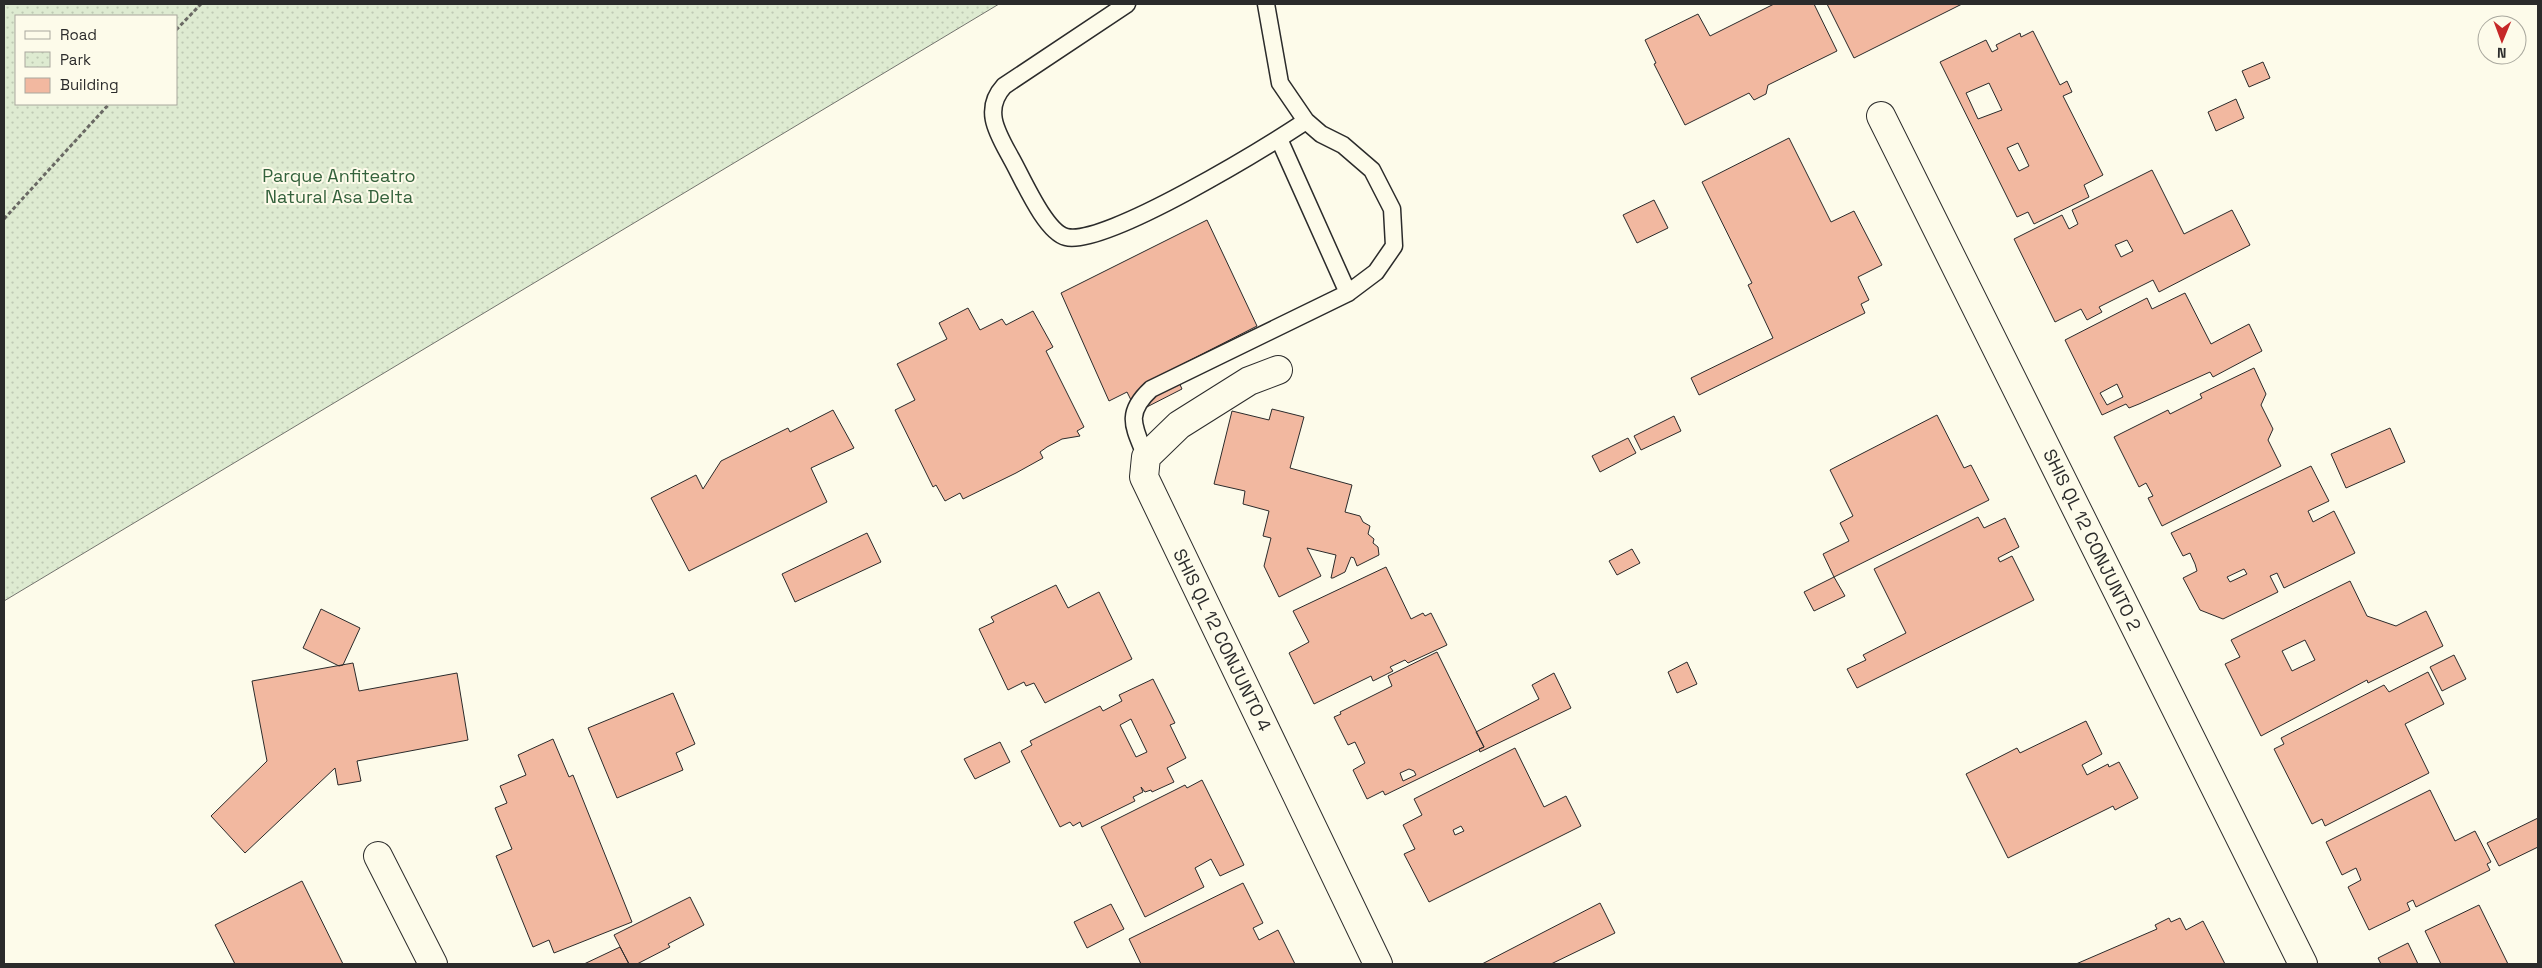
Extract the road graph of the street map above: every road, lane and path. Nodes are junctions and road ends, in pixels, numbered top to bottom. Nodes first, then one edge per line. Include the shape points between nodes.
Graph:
1 (201, 4) edge
2 (1127, 4) edge
3 (1266, 4) edge
4 (178, 28) edge
5 (108, 105) edge
6 (1881, 116) dead end
7 (1306, 121) junction
8 (1279, 139) junction
9 (4, 219) edge
10 (1348, 293) junction
11 (1278, 370) dead end
12 (1146, 457) junction
13 (378, 856) dead end
14 (433, 964) edge
15 (1378, 964) edge
16 (2303, 964) edge

1 - 4 path
2 - 8 lane via 1004,86 992,103 991,116 1002,143 1050,228 1066,238 1096,236 1144,215
3 - 7 lane via 1280,83
5 - 9 path
6 - 16 street, SHIS QL 12 CONJUNTO 2
7 - 8 lane
7 - 10 lane via 1321,134 1343,145 1372,170 1392,209 1394,246 1376,272
8 - 10 lane
10 - 12 lane via 1151,389 1137,402 1132,422
11 - 12 street via 1206,406 1178,425
12 - 15 street, SHIS QL 12 CONJUNTO 4 via 1144,477
13 - 14 street

